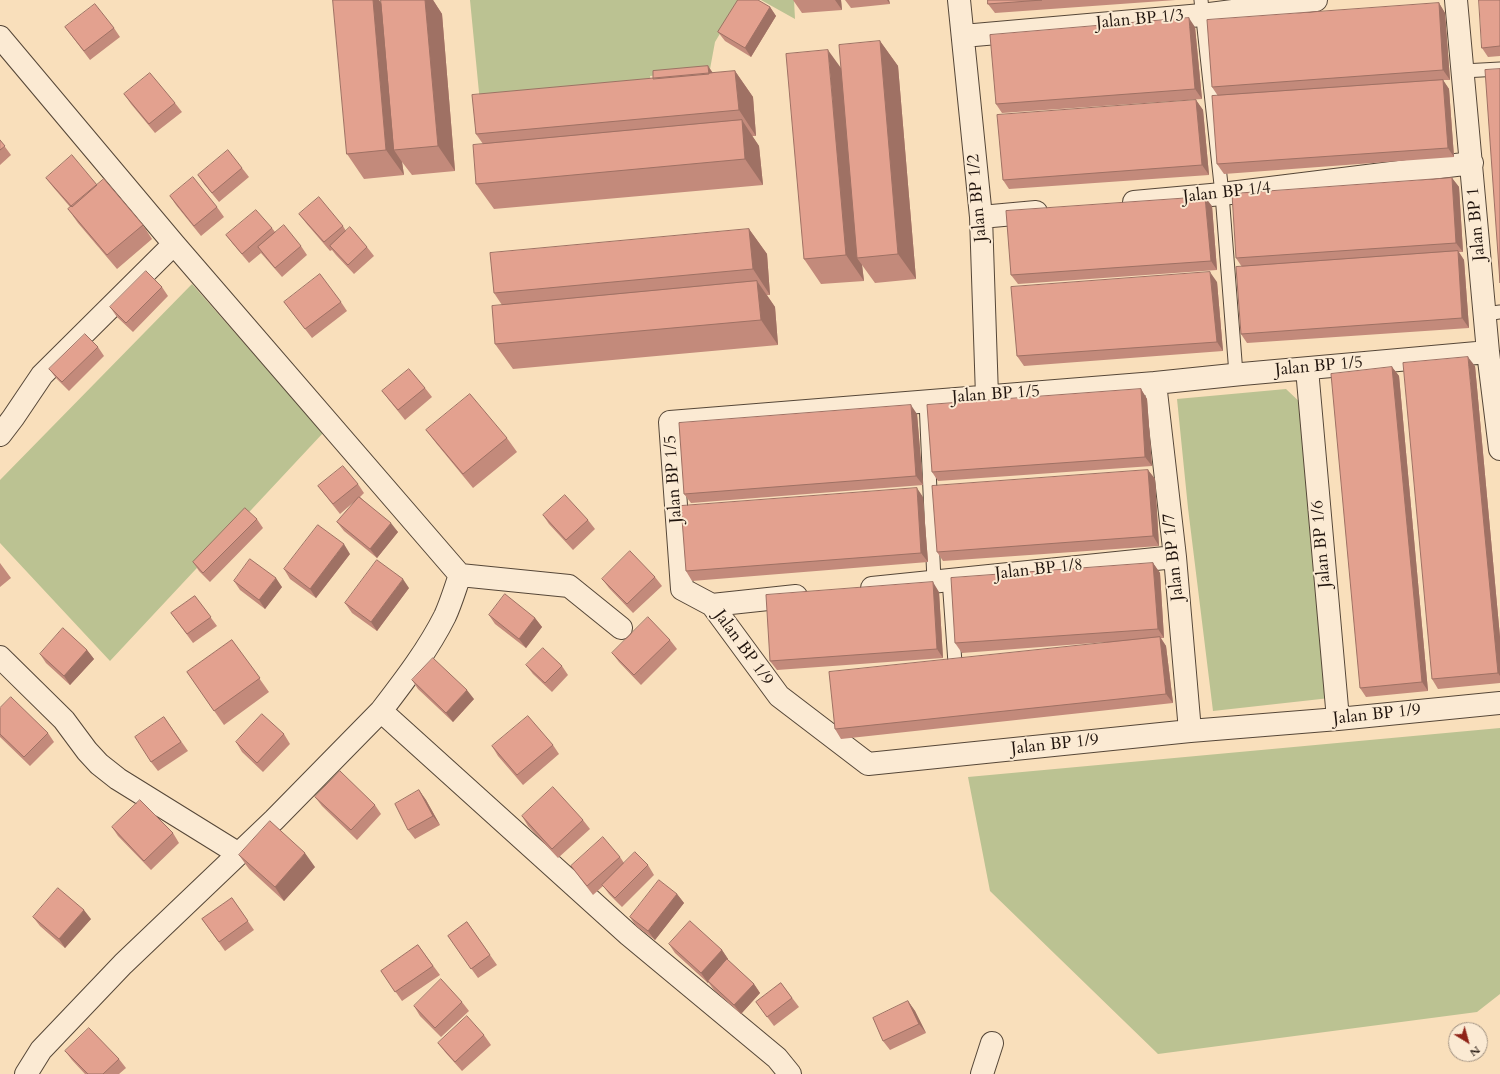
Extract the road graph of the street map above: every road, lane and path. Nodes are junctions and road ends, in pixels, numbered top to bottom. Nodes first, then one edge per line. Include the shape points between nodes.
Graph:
1 (959, 0) edge
2 (1316, 0) edge
3 (1456, 0) edge
4 (1201, 7) edge
5 (963, 36) junction
6 (0, 37) edge
7 (1500, 68) edge
8 (1463, 71) junction
9 (1472, 163) junction
10 (1222, 194) junction
11 (1113, 204) edge
12 (1059, 209) edge
13 (981, 217) junction
14 (174, 244) junction
15 (1492, 313) edge
16 (1488, 352) junction
17 (1307, 369) junction
18 (1236, 374) junction
19 (1155, 383) junction
20 (987, 396) junction
21 (926, 401) junction
22 (0, 435) edge
23 (1500, 449) edge
24 (1175, 557) junction
25 (460, 575) junction
26 (942, 580) junction
27 (682, 589) joint
28 (855, 590) edge
29 (815, 594) edge
30 (712, 605) junction
31 (621, 628) dead end
32 (0, 657) edge
33 (955, 663) edge
34 (1500, 703) edge
35 (381, 711) junction
36 (1338, 719) junction
37 (1190, 731) junction
38 (239, 854) junction
39 (992, 1043) dead end
40 (26, 1074) edge
41 (790, 1074) edge
42 (982, 1074) edge

1 - 5 street, Jalan BP 1/2
2 - 4 street, Jalan BP 1/3
3 - 8 street, Jalan BP 1
4 - 5 street, Jalan BP 1/3
4 - 10 lane
5 - 13 street, Jalan BP 1/2
6 - 14 street
7 - 8 lane
8 - 9 street, Jalan BP 1
9 - 10 street, Jalan BP 1/4
9 - 15 street, Jalan BP 1
10 - 11 street, Jalan BP 1/4
10 - 18 lane
12 - 13 street
13 - 20 street, Jalan BP 1/2
14 - 22 street via 42,374
14 - 25 street
15 - 16 street, Jalan BP 1
16 - 17 street, Jalan BP 1/5
16 - 23 street, Jalan BP 1
17 - 18 street, Jalan BP 1/5
17 - 36 street, Jalan BP 1/6
18 - 19 street, Jalan BP 1/5
19 - 20 street, Jalan BP 1/5
19 - 24 street, Jalan BP 1/7
20 - 21 street, Jalan BP 1/5
21 - 26 lane
21 - 27 street, Jalan BP 1/5 via 670,422
24 - 26 street, Jalan BP 1/8
24 - 37 street, Jalan BP 1/7
25 - 31 street via 570,586
25 - 35 street via 446,615
26 - 28 street, Jalan BP 1/8
26 - 33 lane
27 - 30 street, Jalan BP 1/9
29 - 30 street
30 - 37 street, Jalan BP 1/9 via 779,696 868,764
32 - 38 street via 64,720 99,764 118,779
34 - 36 street, Jalan BP 1/9
35 - 38 street
35 - 41 street via 629,935 777,1058
36 - 37 street, Jalan BP 1/9
38 - 40 street via 123,964 41,1050
39 - 42 street

